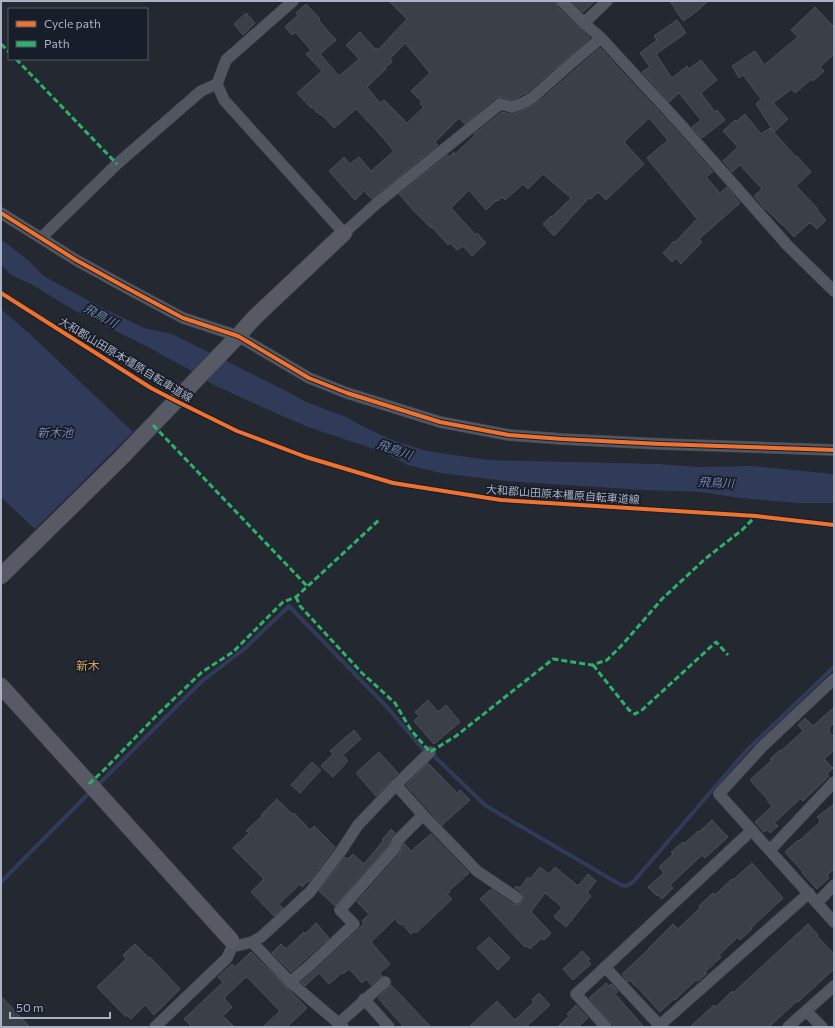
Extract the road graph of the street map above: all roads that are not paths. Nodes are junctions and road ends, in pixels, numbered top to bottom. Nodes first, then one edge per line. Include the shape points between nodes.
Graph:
1 (293, 1) edge
2 (562, 1) edge
3 (607, 1) edge
4 (584, 23) junction
5 (601, 38) junction
6 (217, 84) junction
7 (1, 213) edge
8 (344, 233) junction
9 (41, 238) junction
10 (834, 291) edge
11 (236, 339) junction
12 (834, 450) edge
13 (1, 576) edge
14 (834, 679) edge
15 (1, 686) edge
16 (430, 752) dead end
17 (834, 782) edge
18 (396, 785) junction
19 (423, 815) junction
20 (752, 830) junction
21 (770, 850) junction
22 (834, 885) edge
23 (809, 893) junction
24 (517, 898) dead end
25 (817, 903) junction
26 (834, 922) edge
27 (252, 942) junction
28 (231, 944) junction
29 (606, 967) junction
30 (290, 982) junction
31 (384, 982) dead end
32 (834, 986) edge
33 (364, 999) junction
34 (806, 1011) junction
35 (341, 1025) edge
36 (660, 1026) edge
37 (155, 1027) edge
38 (389, 1027) edge
39 (606, 1027) edge
40 (788, 1027) edge
41 (822, 1027) edge

1 - 6 street via 226,60
2 - 4 street
3 - 4 street
4 - 5 street
5 - 8 street via 532,98 512,106 500,104
5 - 10 street via 788,246
6 - 8 street via 224,100
6 - 9 street via 201,91 141,143
7 - 9 street
8 - 11 street via 254,318
9 - 11 street via 183,318
11 - 12 street via 309,378 348,393 440,422 509,435
11 - 13 street via 120,459
14 - 20 street via 762,747 719,794
15 - 28 street
16 - 18 street
17 - 21 street
18 - 19 street
18 - 27 street via 358,825 310,892 261,937
19 - 24 street via 477,871
19 - 30 street via 397,840 395,848 340,910 354,924
20 - 21 street
20 - 29 street
21 - 23 street
22 - 25 street
23 - 25 street
23 - 36 street
25 - 26 street
27 - 28 street
27 - 30 street
28 - 37 street via 227,958
29 - 36 street
29 - 39 street via 576,994
30 - 35 street
31 - 33 street
32 - 34 street
33 - 35 street
33 - 38 street
34 - 40 street
34 - 41 street

